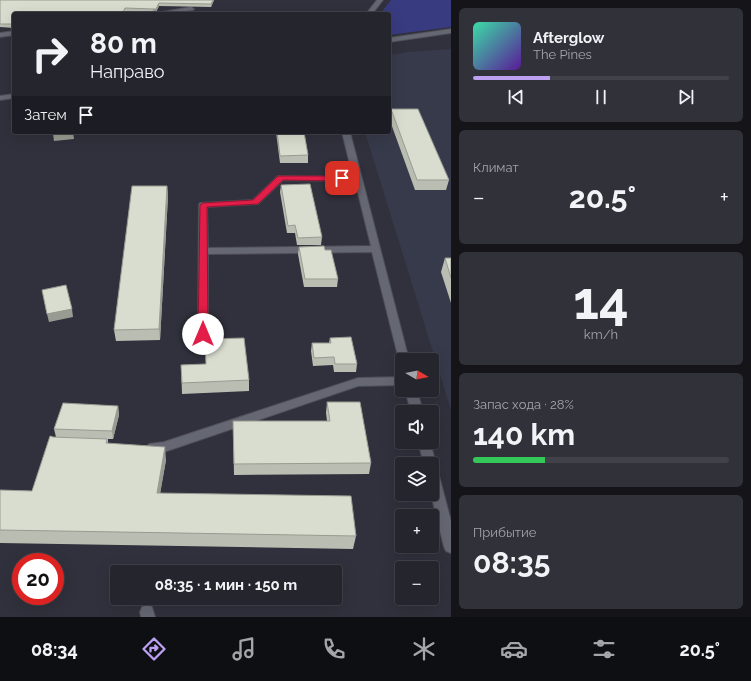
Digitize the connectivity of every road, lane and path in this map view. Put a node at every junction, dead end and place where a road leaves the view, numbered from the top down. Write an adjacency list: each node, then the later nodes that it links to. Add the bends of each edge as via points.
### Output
1 (380, 0): 4 (street)
2 (191, 9): 3 (street)
3 (169, 12)
4 (371, 12)
5 (451, 31): 8 (street)
6 (12, 33): 7 (street)
7 (0, 35)
8 (391, 40)
9 (12, 96): 10 (street)
10 (0, 98)
11 (347, 134): 12 (street)
12 (358, 179): 13 (street); 14 (street, via 281,178 255,202 203,205)
13 (376, 249): 14 (street); 16 (street)
14 (203, 251): 15 (street)
15 (203, 334)
16 (402, 353)
17 (395, 381): 18 (street, via 358,382 164,447)
18 (141, 447)
19 (439, 499): 20 (street)
20 (450, 541)

